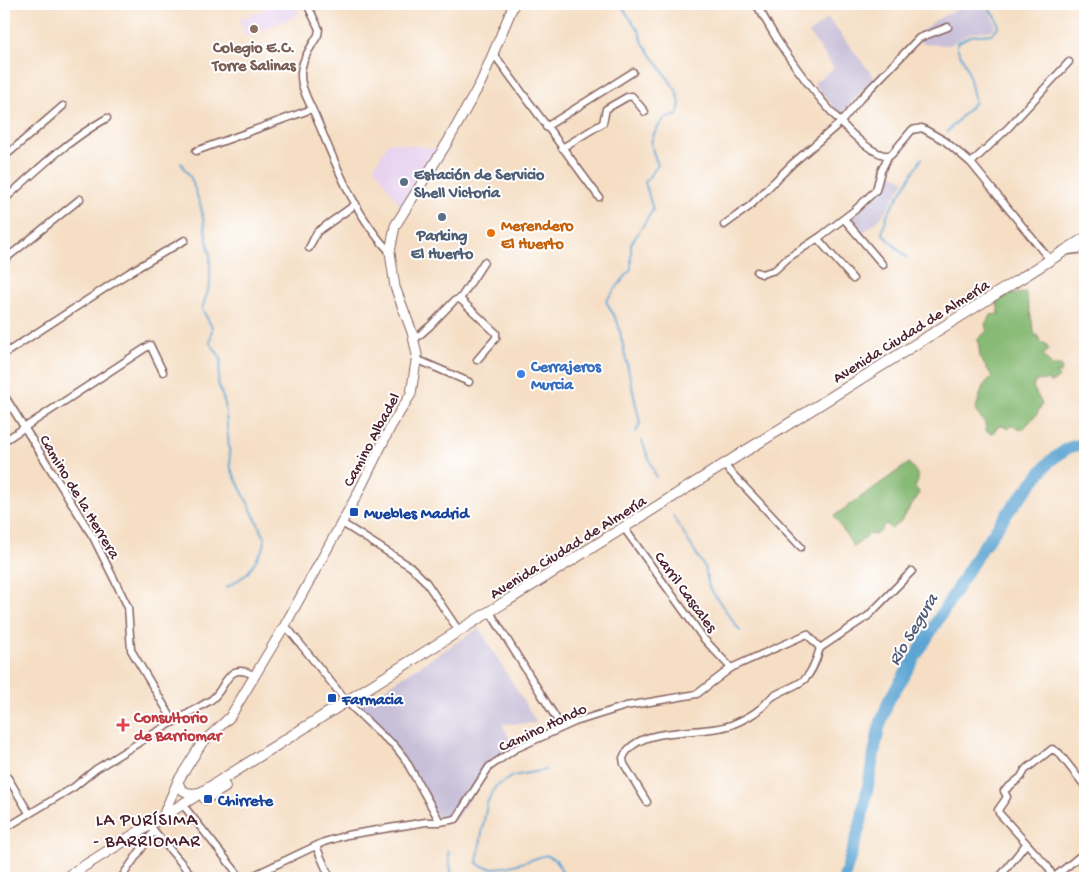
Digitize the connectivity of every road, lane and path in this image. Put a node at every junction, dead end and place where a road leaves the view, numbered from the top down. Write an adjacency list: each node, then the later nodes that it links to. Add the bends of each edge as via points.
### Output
1 (307, 4): 9 (street, via 319,30 302,63 300,76)
2 (514, 4): 5 (main road, Camino Albadel)
3 (756, 4): 12 (street, via 785,52)
4 (948, 27): 12 (street, via 919,38)
5 (493, 53): 13 (street); 30 (main road, Camino Albadel, via 481,82 447,143 395,226)
6 (1069, 62): 18 (street, via 1008,128)
7 (633, 72): 13 (street)
8 (63, 106): 17 (street)
9 (312, 109): 15 (street); 22 (street)
10 (645, 112): 14 (street, via 632,96 627,97 606,109 603,123)
11 (107, 118): 21 (street, via 54,154)
12 (841, 122): 16 (street, via 875,152); 24 (street, via 750,206)
13 (546, 127): 14 (street)
14 (562, 148): 19 (street)
15 (196, 151)
16 (889, 155): 18 (street, via 912,130 922,128); 23 (street, via 876,190)
17 (4, 157)
18 (971, 162): 33 (street)
19 (599, 197)
20 (80, 199): 32 (street)
21 (4, 200)
22 (356, 204): 28 (street, via 317,232); 30 (street, via 373,233)
23 (844, 220): 26 (street); 35 (street)
24 (724, 225)
25 (1085, 238): 31 (main road, Avenida Ciudad de Almería)
26 (818, 239): 36 (street, via 775,270 762,274); 37 (street)
27 (185, 240): 40 (street)
28 (309, 248)
29 (1084, 249): 31 (street)
30 (390, 252): 39 (main road, Camino Albadel, via 395,287)
31 (1062, 253): 33 (main road, Avenida Ciudad de Almería)
32 (4, 260)
33 (1050, 260): 48 (main road, Avenida Ciudad de Almería)
34 (484, 262): 38 (street)
35 (883, 266)
36 (757, 272)
37 (853, 279)
38 (460, 299): 39 (street); 42 (street, via 496,332 496,338)
39 (414, 340): 41 (main road, Camino Albadel)
40 (4, 354)
41 (416, 359): 44 (street); 49 (main road, Camino Albadel, via 411,394)
42 (477, 360)
43 (163, 372): 46 (street, via 150,345)
44 (469, 382)
45 (4, 395): 46 (street, Camino de la Herrera)
46 (24, 428): 47 (street); 61 (street, Camino de la Herrera, via 93,537 128,607 131,650)
47 (4, 441)
48 (724, 465): 50 (main road, Avenida Ciudad de Almería); 51 (street)
49 (342, 522): 54 (main road, Camino Albadel); 55 (street, via 411,567 426,582)
50 (624, 528): 53 (main road, Avenida Ciudad de Almería); 57 (street, Carril Cascales, via 704,639)
51 (801, 547)
52 (912, 571): 56 (street, via 868,616)
53 (490, 612): 55 (main road, Avenida Ciudad de Almería); 60 (street)
54 (285, 625): 58 (main road, Camino Albadel); 59 (street)
55 (459, 632): 59 (main road, Avenida Ciudad de Almería)
56 (820, 648): 57 (street, Camino Hondo, via 807,634); 67 (street, via 806,679 731,725 669,733 633,744 626,750 624,764)
57 (731, 668): 71 (street, Camino Hondo, via 697,694 626,706 575,722 515,750 488,767 456,819)
58 (255, 676): 61 (street, via 244,671 230,675 215,697); 63 (main road, Camino Albadel, via 230,717 202,743)
59 (347, 702): 64 (main road, Avenida Ciudad de Almería); 71 (street, via 400,752)
60 (556, 718)
61 (174, 722): 69 (street)
62 (4, 775): 69 (street)
63 (178, 781): 66 (main road, via 186,792); 70 (main road, Camino Albadel)
64 (221, 781): 66 (main road, Avenida Ciudad de Almería); 68 (main road, via 225,787 196,804)
65 (1085, 786): 74 (street, via 1054,749 1025,770 1004,791 1007,797 998,810)
66 (204, 791): 68 (main road, Avenida Ciudad de Almería)
67 (648, 802)
68 (183, 804): 70 (main road, Avenida Ciudad de Almería); 80 (street)
69 (29, 813): 73 (street)
70 (162, 818): 72 (main road, Avenida Ciudad de Almería)
71 (440, 822): 75 (street, Camino Hondo, via 364,832)
72 (152, 828): 77 (main road, Avenida Ciudad de Almería); 78 (street); 79 (street)
73 (4, 829)
74 (1026, 844): 83 (street); 84 (street, via 1048,867)
75 (316, 846): 81 (street, Camino Hondo); 82 (street)
76 (1085, 852): 84 (street)
77 (65, 878)
78 (121, 878)
79 (194, 878)
80 (241, 878)
81 (248, 878)
82 (330, 878)
83 (998, 878)
84 (1053, 878)

